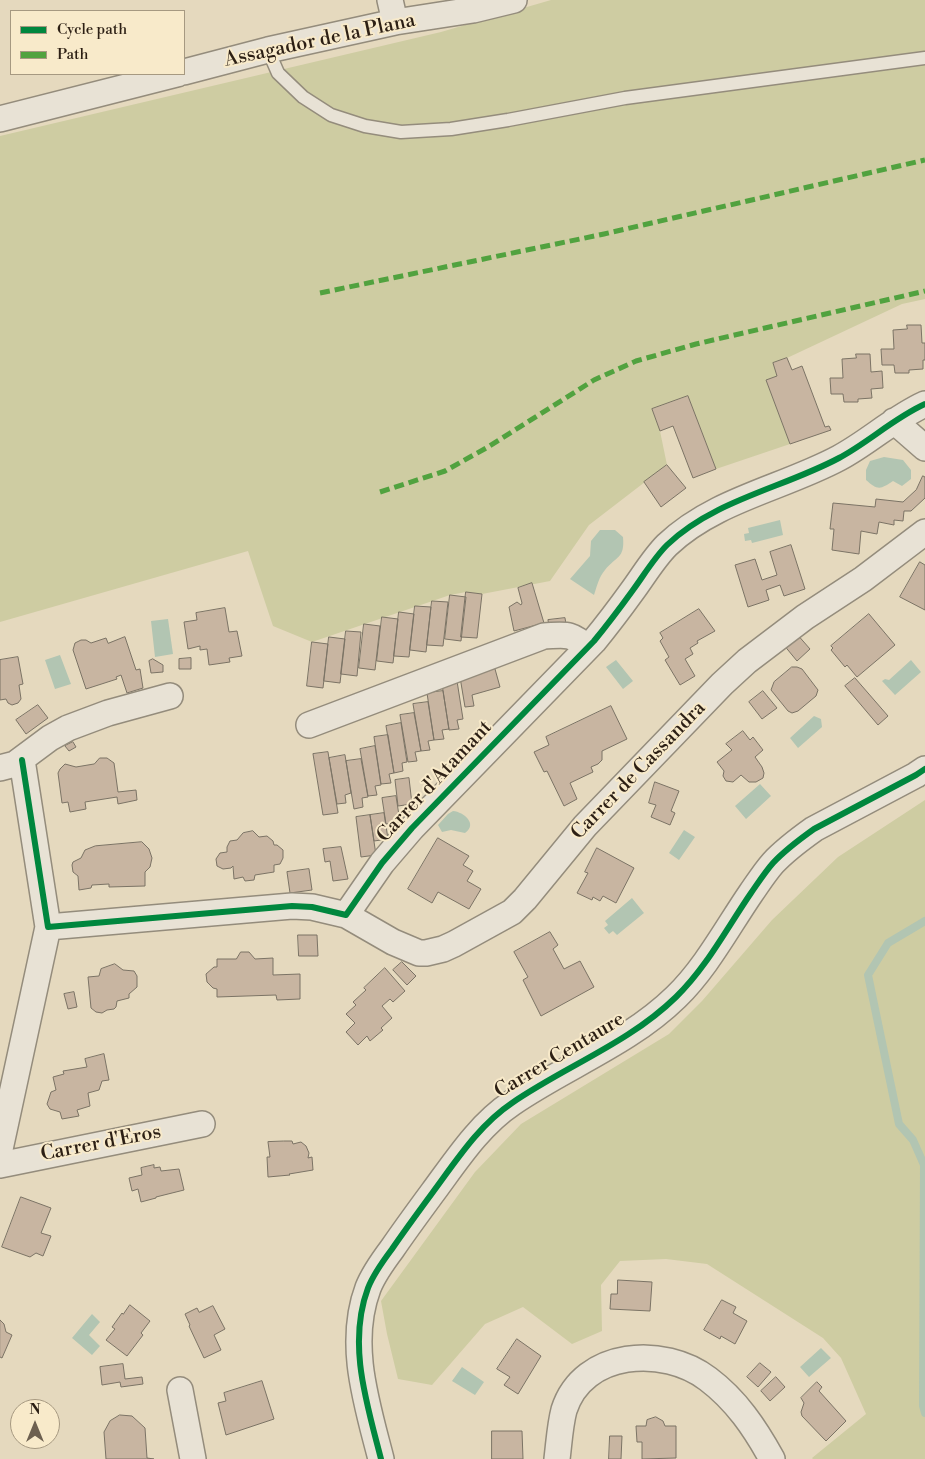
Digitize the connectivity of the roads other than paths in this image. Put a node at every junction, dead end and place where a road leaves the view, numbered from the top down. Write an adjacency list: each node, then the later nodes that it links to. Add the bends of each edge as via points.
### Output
1 (514, 0): 2 (street, Assagador de la Plana, via 473,10)
2 (392, 11): 3 (street, Assagador de la Plana)
3 (268, 50): 4 (lane, via 278,72 303,97 331,115 365,126 401,132 451,129 625,98); 5 (street, Assagador de la Plana)
4 (925, 58)
5 (185, 72)
6 (173, 75): 7 (street)
7 (0, 119)
8 (925, 404): 9 (street, Carrer d'Atamant)
9 (894, 421): 10 (street); 12 (street, Carrer d'Atamant, via 841,458 718,510 690,527 667,545)
10 (925, 448)
11 (925, 532): 17 (street, Carrer de Cassandra, via 863,579 805,617 722,684 585,826 512,912 454,944 426,954 393,942)
12 (587, 648): 14 (street, via 578,639 565,635 544,636); 17 (street, Carrer d'Atamant, via 412,828 382,863)
13 (170, 696): 15 (street, via 68,728)
14 (309, 725)
15 (11, 764): 18 (street)
16 (925, 769): 24 (street, Carrer Centaure, via 802,838 772,864 707,959 676,997 640,1027 510,1104 494,1117 458,1158 382,1263 368,1288 361,1315 360,1364)
17 (346, 915): 18 (street, via 292,906)
18 (48, 927): 20 (street)
19 (202, 1124): 21 (street, Carrer d'Eros)
20 (0, 1149)
21 (0, 1164)
22 (180, 1390): 23 (street)
23 (193, 1459)
24 (381, 1459)
25 (557, 1459): 26 (street, via 564,1410 577,1385 604,1364 645,1358 671,1361 707,1378 750,1422)
26 (772, 1459)

